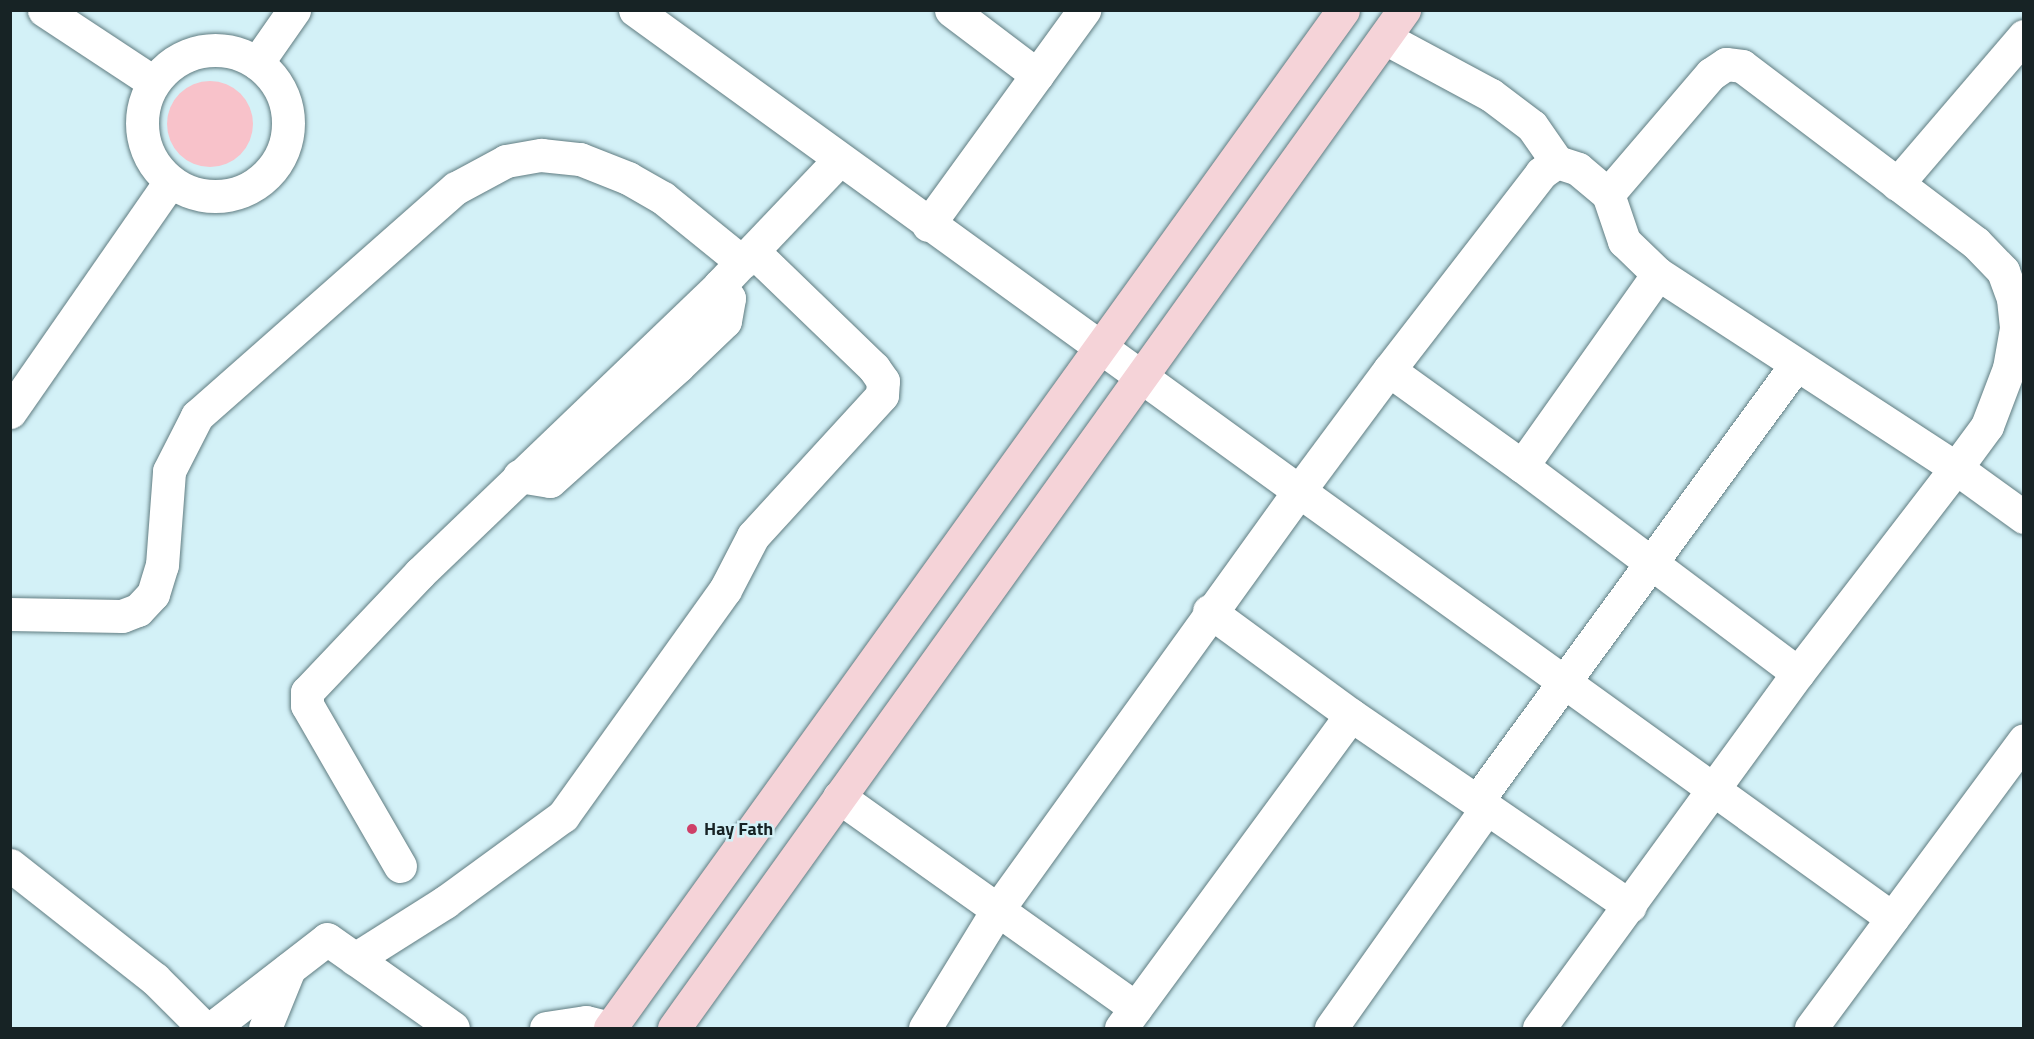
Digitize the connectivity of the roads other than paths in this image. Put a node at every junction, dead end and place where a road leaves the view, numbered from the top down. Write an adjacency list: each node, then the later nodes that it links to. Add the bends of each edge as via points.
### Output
1 (44, 10): 12 (street)
2 (294, 10): 10 (street)
3 (635, 10): 13 (street)
4 (951, 10): 11 (street)
5 (1084, 10): 11 (street)
6 (1342, 10): 22 (main road)
7 (1404, 10): 9 (main road)
8 (2024, 36): 16 (street)
9 (1385, 38): 14 (street, via 1491,94 1532,126); 25 (main road)
10 (257, 63): 12 (street, via 236,52 213,49 169,65); 15 (street, via 284,95 288,116 288,137 268,175 251,187 221,196 189,192)
11 (1037, 75): 18 (street)
12 (153, 82): 15 (street, via 141,124 145,146)
13 (838, 161): 18 (street); 19 (street)
14 (1557, 162): 17 (street, via 1578,169); 24 (street, via 1541,173)
15 (170, 182): 26 (street)
16 (1897, 184): 17 (street, via 1742,66 1726,64 1711,74); 21 (street, via 1976,243 2003,271)
17 (1608, 194): 20 (street, via 1624,240)
18 (928, 225): 22 (street)
19 (739, 266): 33 (street, via 663,198 628,178 580,159 541,155 506,161 456,188 197,416 169,471 162,565 153,594 138,610 122,616); 41 (street, via 668,356 519,476 307,692 307,705); 46 (street, via 874,368 883,381 882,395 753,536 725,590 563,816 445,902)
20 (1658, 274): 23 (street); 27 (street)
21 (2020, 323): 28 (street, via 2001,396 1987,426)
22 (1098, 345): 25 (street); 49 (main road)
23 (1796, 366): 28 (street); 31 (street)
24 (1389, 370): 27 (street); 29 (street)
25 (1144, 376): 29 (street); 39 (main road)
26 (10, 412)
27 (1522, 466): 31 (street)
28 (1956, 468): 30 (street); 34 (street)
29 (1299, 491): 32 (street); 35 (street)
30 (2024, 517)
31 (1650, 561): 34 (street); 35 (street)
32 (1209, 611): 36 (street); 44 (street)
33 (10, 614)
34 (1798, 673): 38 (street)
35 (1561, 680): 38 (street); 40 (street)
36 (1351, 715): 40 (street); 48 (street)
37 (2024, 740): 45 (street)
38 (1714, 791): 43 (street); 45 (street)
39 (839, 797): 44 (street); 55 (main road)
40 (1482, 805): 43 (street); 57 (street)
41 (400, 866)
42 (13, 870): 50 (street, via 155,979)
43 (1630, 906): 58 (street)
44 (998, 909): 48 (street); 56 (street)
45 (1892, 918): 59 (street)
46 (355, 959): 47 (street, via 327,939); 53 (street)
47 (289, 969): 51 (street); 52 (street)
48 (1128, 1018)
49 (610, 1028): 54 (street, via 586,1022)
50 (204, 1029)
51 (212, 1029)
52 (265, 1029)
53 (453, 1029)
54 (546, 1029)
55 (674, 1029)
56 (925, 1029)
57 (1331, 1029)
58 (1539, 1029)
59 (1811, 1029)

